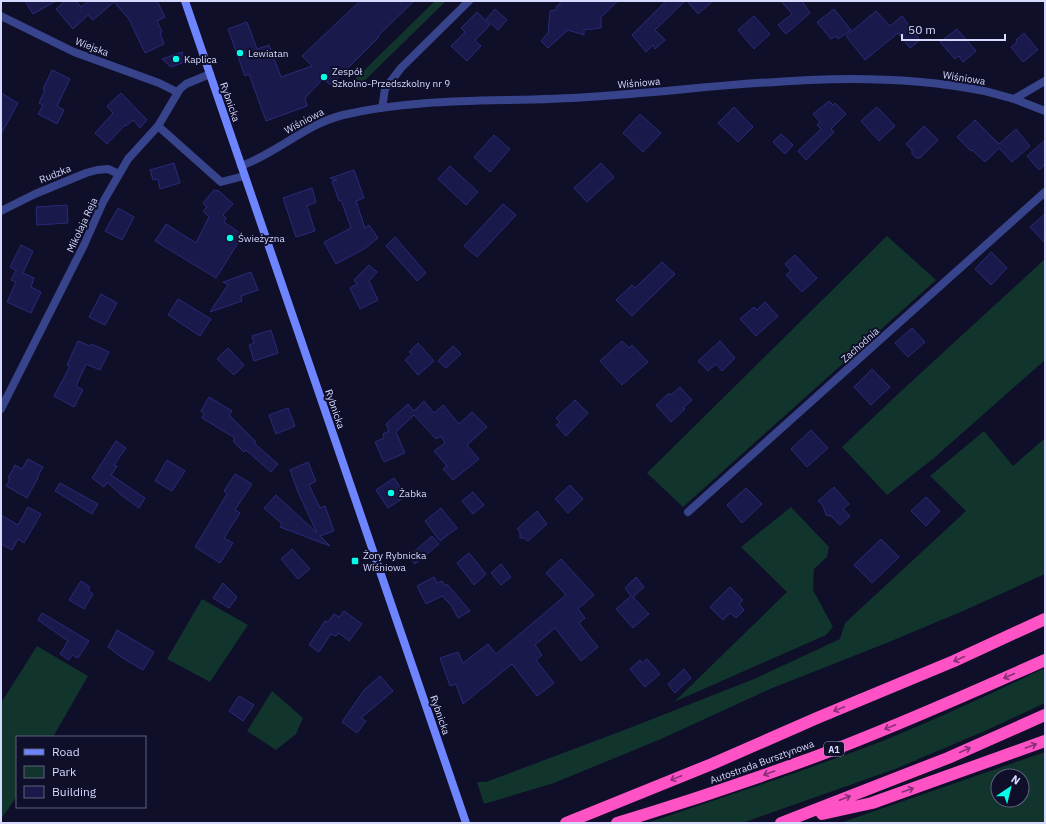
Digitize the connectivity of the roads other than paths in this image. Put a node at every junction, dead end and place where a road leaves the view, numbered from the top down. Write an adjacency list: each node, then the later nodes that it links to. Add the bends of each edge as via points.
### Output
1 (185, 1): 4 (street, Rybnicka)
2 (469, 1): 8 (street, via 401,68 385,89)
3 (1, 16): 6 (street, Wiejska, via 74,52)
4 (210, 74): 6 (street, Mikołaja Reja, via 186,84); 11 (street, Rybnicka)
5 (1045, 81): 7 (street)
6 (177, 92): 10 (street, Mikołaja Reja)
7 (1014, 99): 8 (street, Wiśniowa, via 980,90 914,81 847,80 757,82 589,97 419,103); 9 (street, Wiśniowa)
8 (382, 108): 11 (street, Wiśniowa, via 324,120)
9 (1045, 111)
10 (158, 126): 12 (street, Mikołaja Reja, via 134,152); 13 (street, via 221,182)
11 (241, 166): 13 (street, Rybnicka)
12 (119, 174): 15 (street, Rudzka, via 104,169 86,173); 16 (street, Mikołaja Reja)
13 (244, 176): 22 (street, Rybnicka)
14 (1045, 192): 17 (street, Zachodnia)
15 (1, 210)
16 (1, 410)
17 (688, 512)
18 (1045, 619): 23 (highway, one-way to 23, via 954,661)
19 (1045, 660): 24 (highway, Autostrada Bursztynowa / A1, one-way to 24, via 842,746 737,785)
20 (1045, 715): 25 (highway, one-way to 20, via 948,758)
21 (1045, 741): 25 (highway, one-way to 21, via 872,803)
22 (466, 823)
23 (566, 823)
24 (617, 823)
25 (782, 823)

